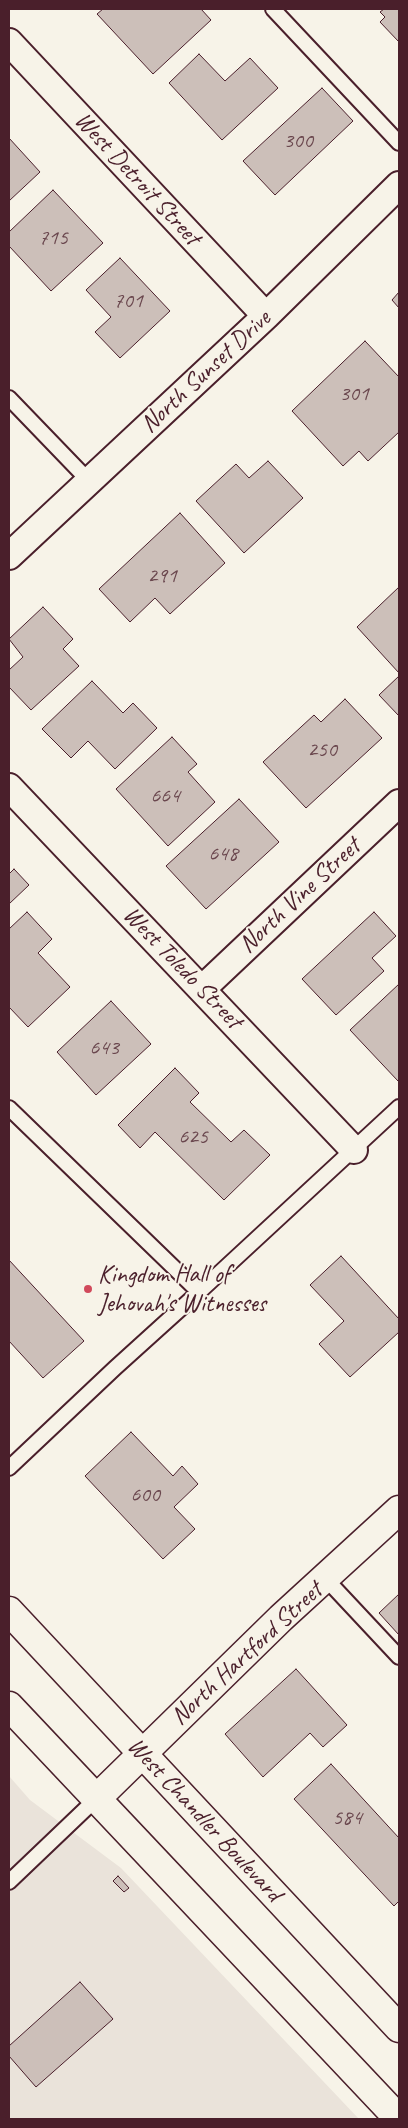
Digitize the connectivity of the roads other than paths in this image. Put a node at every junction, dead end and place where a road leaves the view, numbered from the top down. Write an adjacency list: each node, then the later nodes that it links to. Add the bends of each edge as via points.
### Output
1 (273, 9): 3 (lane)
2 (9, 42): 5 (street, West Detroit Street)
3 (399, 143)
4 (399, 185): 5 (street, North Sunset Drive)
5 (266, 316): 7 (street, North Sunset Drive)
6 (9, 398): 7 (lane)
7 (89, 481): 8 (street, North Sunset Drive)
8 (9, 556)
9 (9, 787): 11 (street, West Toledo Street)
10 (399, 803): 11 (street, North Vine Street)
11 (202, 989): 14 (street, West Toledo Street)
12 (399, 1107): 14 (lane)
13 (9, 1108): 15 (lane)
14 (354, 1150): 15 (lane)
15 (199, 1292): 16 (lane)
16 (9, 1468)
17 (399, 1510): 18 (main road, North Hartford Street)
18 (326, 1578): 20 (lane); 22 (main road, North Hartford Street)
19 (9, 1611): 22 (main road, West Chandler Boulevard)
20 (399, 1656)
21 (9, 1706): 23 (main road)
22 (142, 1754): 23 (main road, North Hartford Street); 25 (main road, West Chandler Boulevard)
23 (96, 1799): 24 (lane); 26 (main road)
24 (9, 1882)
25 (399, 2028)
26 (399, 2119)

